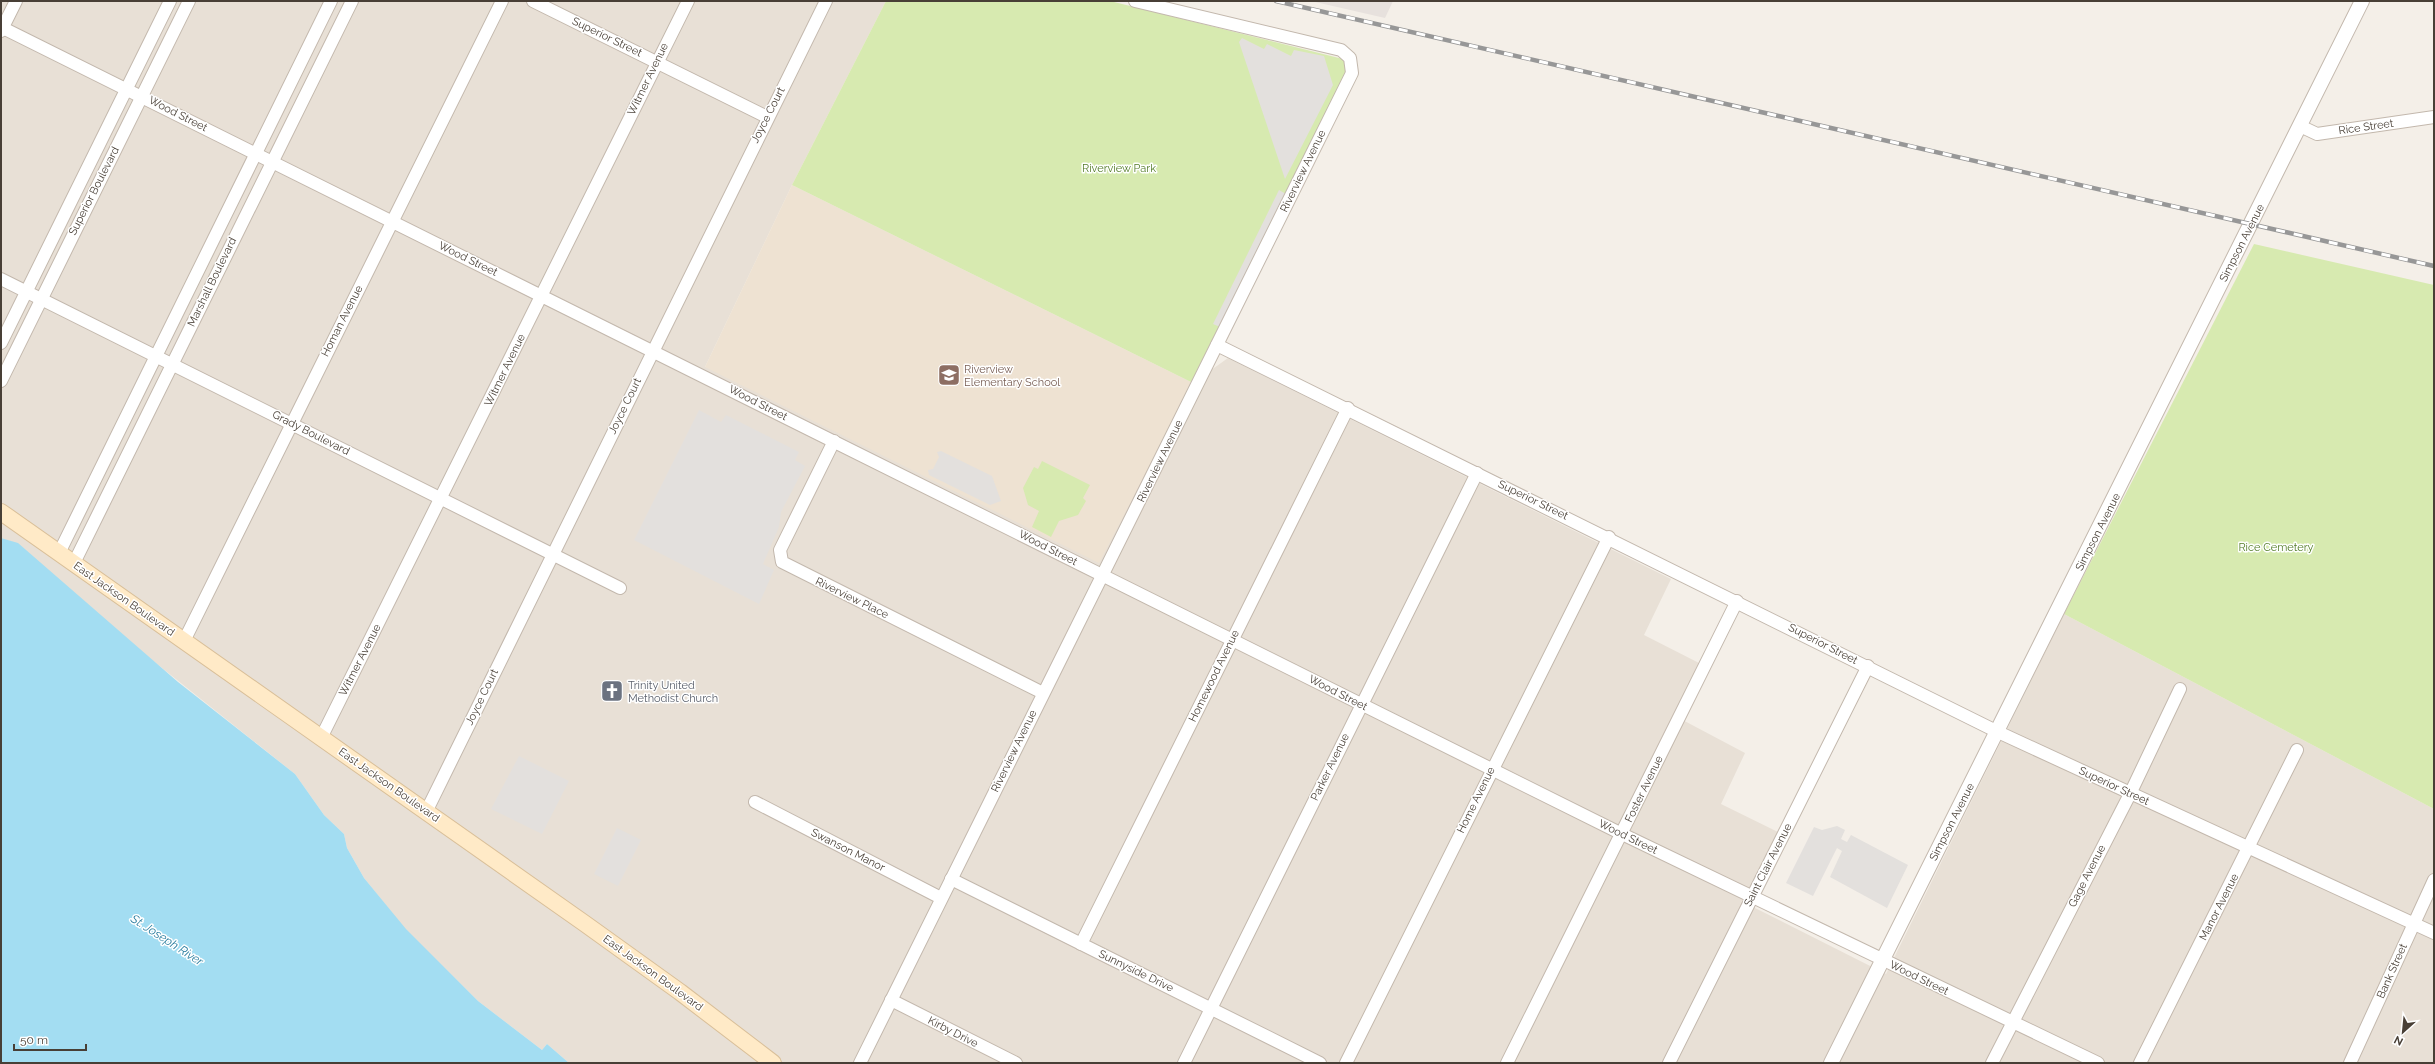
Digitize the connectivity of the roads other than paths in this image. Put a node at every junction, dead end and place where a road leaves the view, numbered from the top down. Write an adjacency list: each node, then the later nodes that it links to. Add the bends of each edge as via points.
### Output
1 (16, 1): 12 (street)
2 (170, 1): 14 (street, Superior Boulevard)
3 (189, 1): 15 (street, Superior Boulevard)
4 (331, 1): 19 (street, Marshall Boulevard)
5 (352, 1): 20 (street, Marshall Boulevard)
6 (502, 1): 21 (street, Homan Avenue)
7 (533, 1): 13 (street, Superior Street)
8 (688, 1): 13 (street, Witmer Avenue)
9 (826, 1): 16 (street, Joyce Court)
10 (1135, 1): 27 (street, Riverview Avenue, via 1341,50 1350,58 1352,73)
11 (2362, 1): 18 (street, Simpson Avenue)
12 (2, 28): 14 (street, Wood Street)
13 (657, 62): 16 (street, Superior Street); 24 (street, Witmer Avenue)
14 (127, 88): 15 (street, Wood Street); 23 (street, Superior Boulevard)
15 (142, 95): 19 (street, Wood Street); 25 (street, Superior Boulevard)
16 (767, 117): 28 (street, Joyce Court)
17 (2434, 117): 18 (street, Rice Street, via 2317,134)
18 (2300, 126): 51 (street, Simpson Avenue)
19 (255, 153): 20 (street, Wood Street); 29 (street, Marshall Boulevard)
20 (272, 162): 21 (street, Wood Street); 30 (street, Marshall Boulevard)
21 (392, 222): 24 (street, Wood Street); 33 (street, Homan Avenue)
22 (1, 279): 23 (street, Grady Boulevard)
23 (26, 291): 25 (street, Grady Boulevard); 26 (street, Superior Boulevard)
24 (542, 296): 28 (street, Wood Street); 36 (street, Witmer Avenue)
25 (40, 298): 29 (street, Grady Boulevard); 31 (street, Superior Boulevard)
26 (1, 343)
27 (1217, 345): 32 (street, Superior Street); 42 (street, Riverview Avenue)
28 (652, 351): 34 (street, Wood Street); 40 (street, Joyce Court)
29 (156, 355): 30 (street, Grady Boulevard); 39 (street, Marshall Boulevard)
30 (172, 363): 33 (street, Grady Boulevard); 41 (street, Marshall Boulevard)
31 (1, 381)
32 (1348, 408): 35 (street, Superior Street); 45 (street, Homewood Avenue)
33 (291, 424): 36 (street, Grady Boulevard); 46 (street, Homan Avenue)
34 (834, 441): 42 (street, Wood Street); 49 (street, Riverview Place, via 780,550 782,562)
35 (1478, 473): 38 (street, Superior Street); 50 (street, Parker Avenue)
36 (441, 498): 40 (street, Grady Boulevard); 52 (street, Witmer Avenue)
37 (1, 512): 39 (main road, East Jackson Boulevard)
38 (1609, 537): 44 (street, Superior Street); 54 (street, Home Avenue)
39 (59, 553): 41 (main road, East Jackson Boulevard)
40 (553, 554): 43 (street, Grady Boulevard); 57 (street, Joyce Court)
41 (74, 563): 46 (main road, East Jackson Boulevard)
42 (1103, 576): 45 (street, Wood Street); 49 (street, Riverview Avenue)
43 (620, 588)
44 (1737, 601): 47 (street, Superior Street); 58 (street, Foster Avenue)
45 (1232, 640): 50 (street, Wood Street); 66 (street, Homewood Avenue)
46 (184, 641): 52 (main road, East Jackson Boulevard)
47 (1868, 666): 51 (street, Superior Street); 63 (street, Saint Clair Avenue)
48 (2180, 689): 55 (street, Gage Avenue)
49 (1043, 693): 60 (street, Riverview Avenue)
50 (1361, 704): 54 (street, Wood Street); 69 (street, Parker Avenue)
51 (1998, 732): 55 (street, Superior Street); 67 (street, Simpson Avenue)
52 (321, 738): 57 (main road, East Jackson Boulevard)
53 (2296, 750): 59 (street, Manor Avenue)
54 (1491, 770): 58 (street, Wood Street); 76 (street, Home Avenue)
55 (2130, 794): 59 (street, Superior Street); 70 (street, Gage Avenue)
56 (755, 802): 62 (street, Swanson Manor)
57 (426, 812): 71 (main road, East Jackson Boulevard, via 680,992)
58 (1622, 834): 63 (street, Wood Street); 77 (street, Foster Avenue)
59 (2249, 848): 64 (street, Superior Street); 82 (street, Manor Avenue)
60 (951, 879): 62 (street, Riverview Avenue); 66 (street, Sunnyside Drive)
61 (2434, 880): 64 (street, Bank Street)
62 (941, 898): 68 (street, Riverview Avenue)
63 (1752, 898): 67 (street, Wood Street); 78 (street, Saint Clair Avenue)
64 (2414, 924): 65 (street, Superior Street); 83 (street, Bank Street)
65 (2434, 933)
66 (1082, 944): 69 (street, Sunnyside Drive)
67 (1882, 961): 70 (street, Wood Street); 79 (street, Simpson Avenue)
68 (891, 1000): 72 (street, Riverview Avenue); 73 (street, Kirby Drive)
69 (1211, 1009): 74 (street, Parker Avenue); 75 (street, Sunnyside Drive)
70 (2012, 1023): 80 (street, Gage Avenue); 81 (street, Wood Street)
71 (773, 1063)
72 (860, 1063)
73 (1016, 1063)
74 (1184, 1063)
75 (1320, 1063)
76 (1346, 1063)
77 (1507, 1063)
78 (1669, 1063)
79 (1831, 1063)
80 (1992, 1063)
81 (2098, 1063)
82 (2140, 1063)
83 (2350, 1063)

